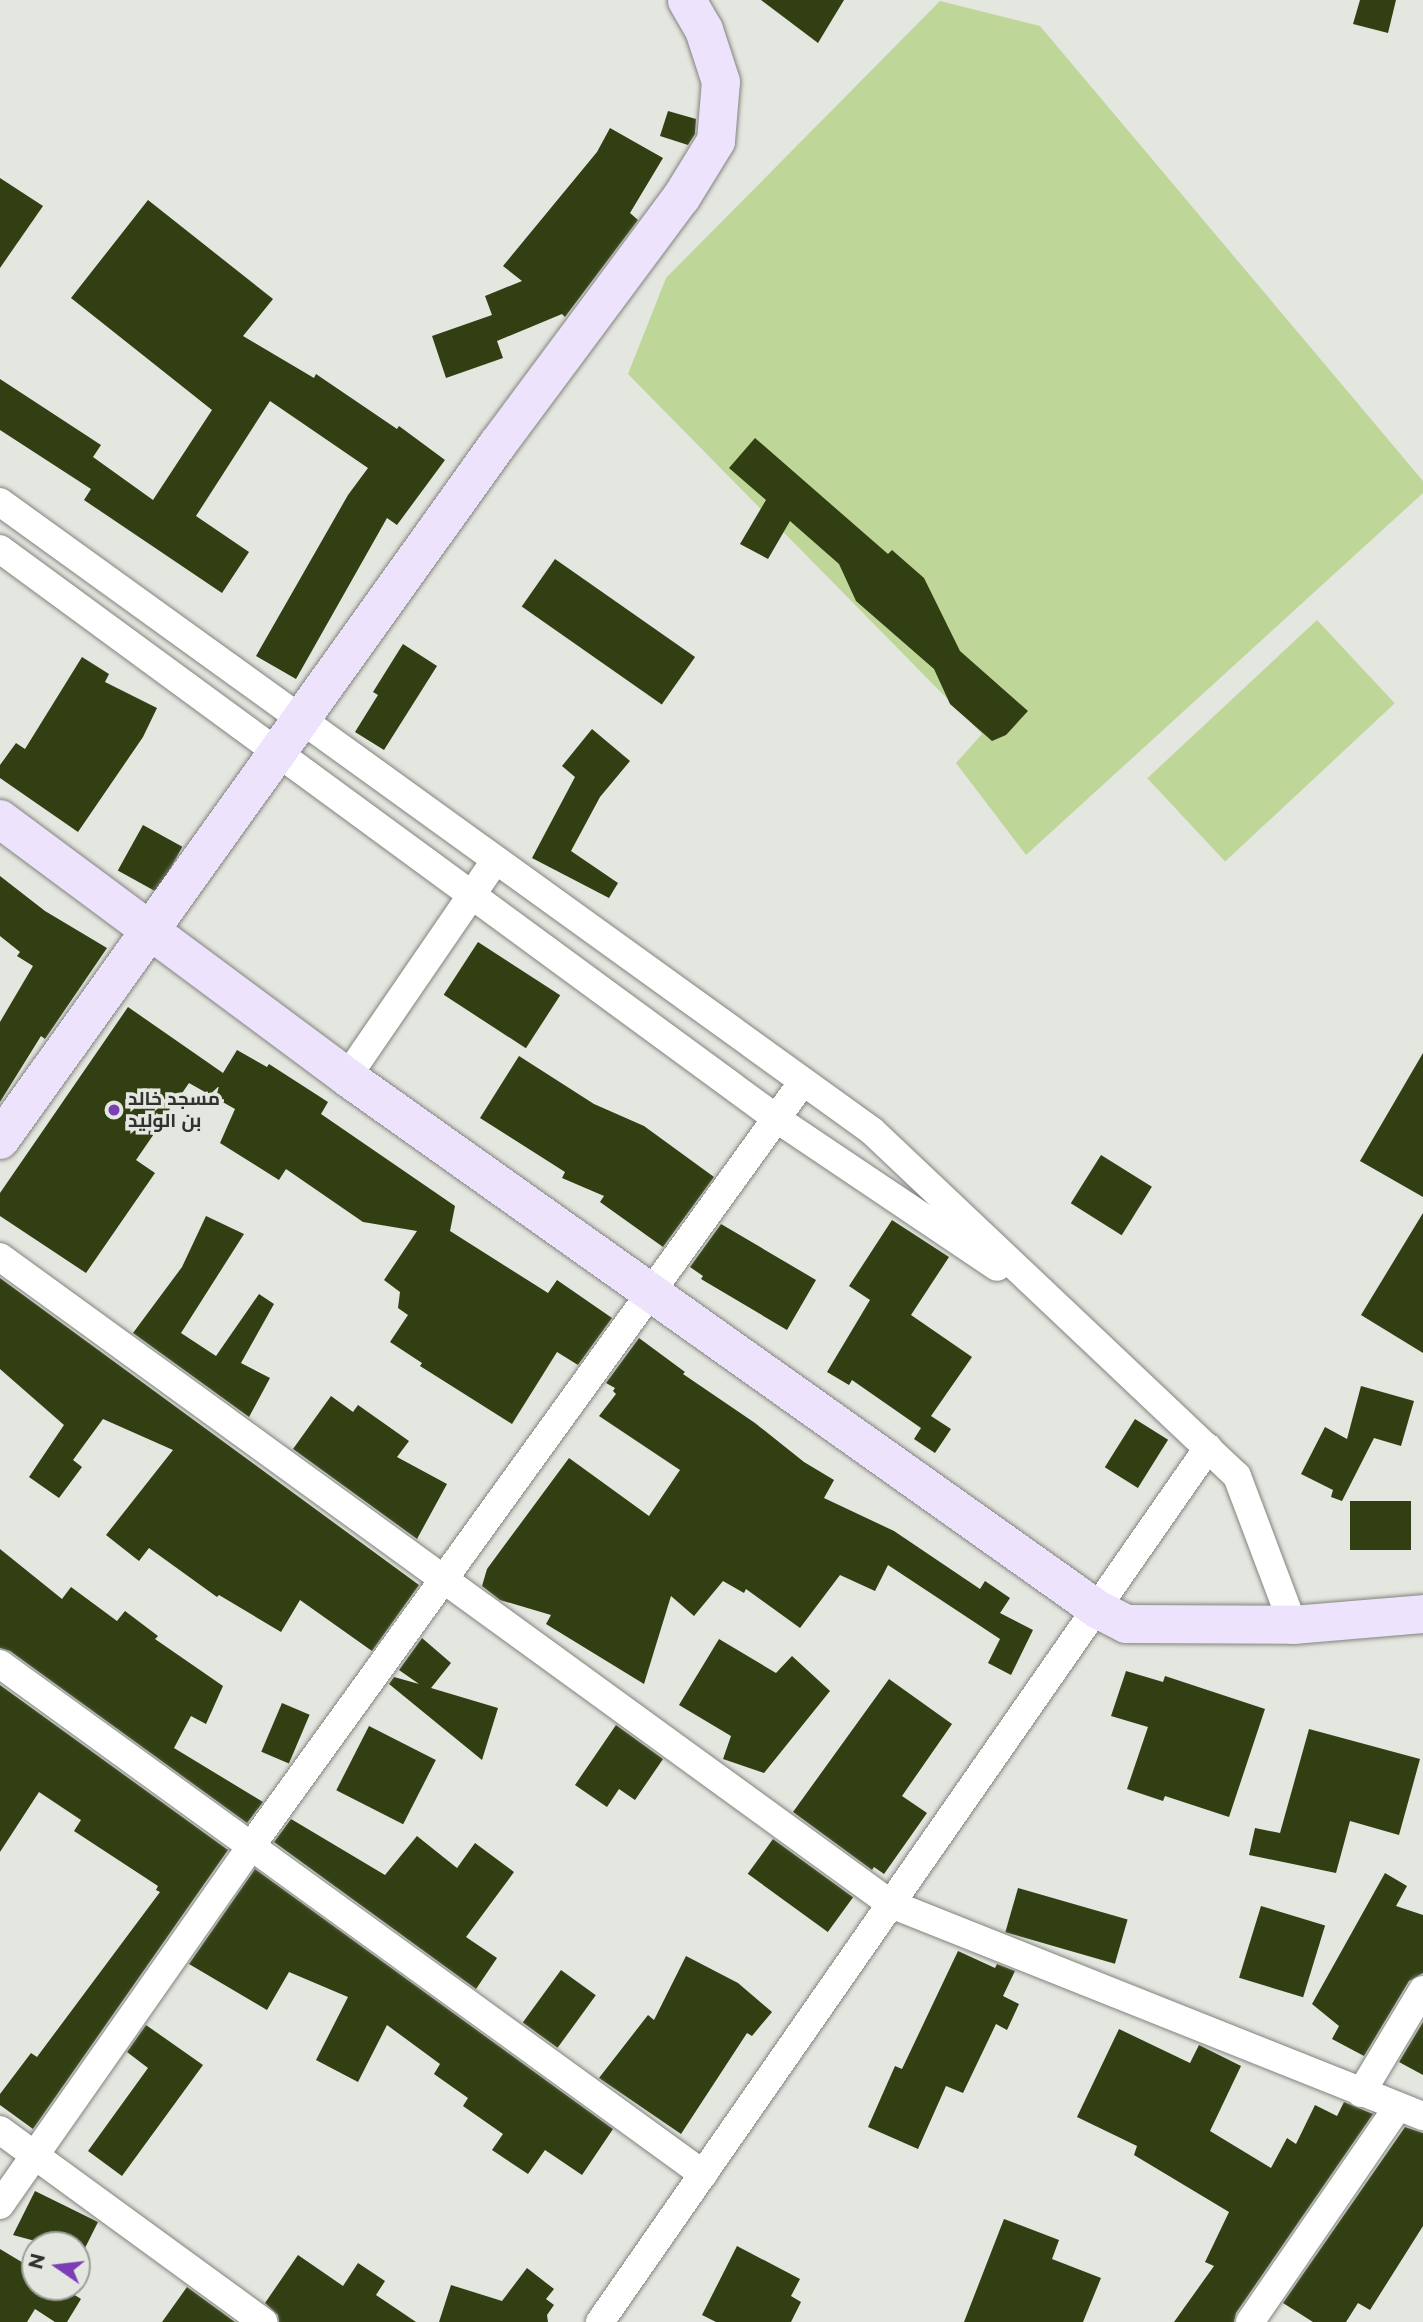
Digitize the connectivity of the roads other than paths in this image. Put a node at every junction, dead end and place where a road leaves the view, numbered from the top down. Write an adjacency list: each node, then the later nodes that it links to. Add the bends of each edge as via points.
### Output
1 (687, 0): 4 (street, via 704,30 721,82 716,141 681,198)
2 (0, 502): 4 (street)
3 (0, 549): 5 (street)
4 (300, 720): 5 (street); 7 (street)
5 (277, 751): 8 (street); 9 (street)
6 (0, 819): 9 (street)
7 (495, 861): 8 (street); 11 (street)
8 (472, 895): 10 (street); 12 (street)
9 (151, 929): 10 (street); 13 (street)
10 (347, 1077): 15 (street)
11 (802, 1083): 12 (street); 16 (street, via 872,1131)
12 (777, 1119): 15 (street); 16 (street)
13 (0, 1140)
14 (0, 1257): 18 (street)
15 (651, 1293): 18 (street); 19 (street)
16 (1067, 1315): 17 (street)
17 (1208, 1448): 19 (street); 21 (street, via 1237,1476)
18 (444, 1579): 23 (street); 24 (street)
19 (1097, 1609): 21 (street, via 1126,1625); 24 (street)
20 (1423, 1614): 21 (street)
21 (1293, 1625)
22 (0, 1664): 23 (street)
23 (251, 1846): 29 (street); 30 (street)
24 (891, 1904): 26 (street); 30 (street)
25 (1423, 1990): 26 (street)
26 (1361, 2093): 27 (street)
27 (1410, 2112): 34 (street)
28 (0, 2130): 29 (street)
29 (35, 2155): 31 (street); 32 (street)
30 (703, 2174): 33 (street)
31 (0, 2205)
32 (263, 2322)
33 (600, 2322)
34 (1250, 2322)

